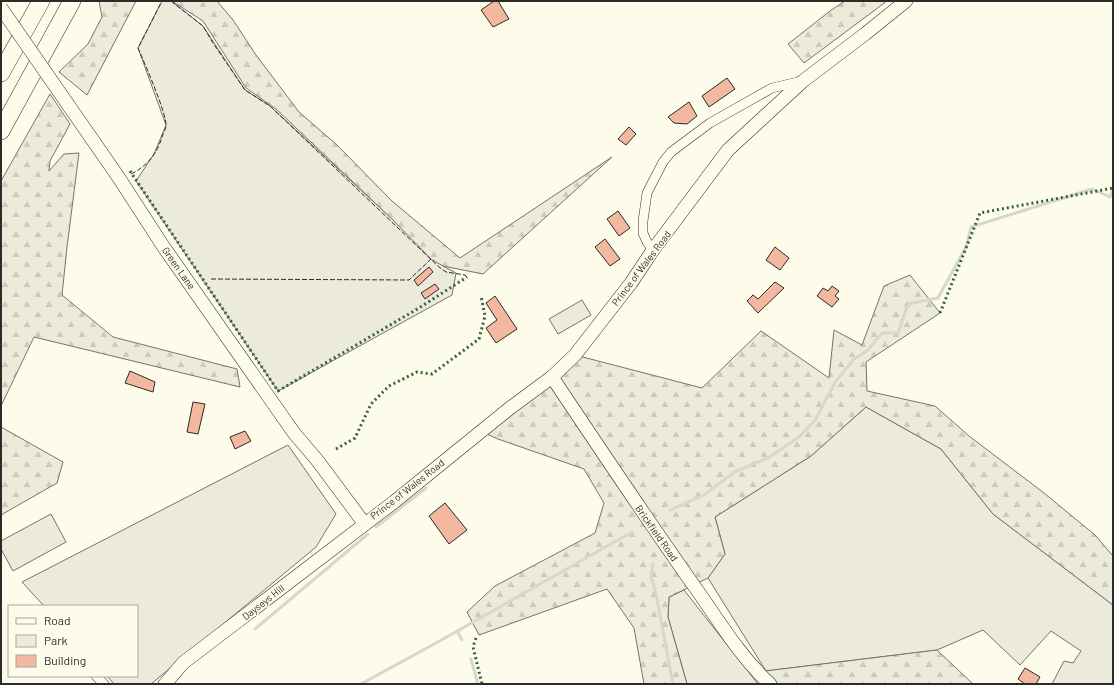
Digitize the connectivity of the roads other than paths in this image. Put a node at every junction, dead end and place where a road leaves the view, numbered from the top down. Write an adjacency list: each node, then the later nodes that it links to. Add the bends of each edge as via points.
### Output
1 (41, 1): 5 (highway)
2 (72, 1): 7 (highway)
3 (906, 1): 6 (street, Prince of Wales Road)
4 (1, 8): 10 (street, Green Lane, bridge, via 294,433)
5 (1, 74)
6 (803, 81): 8 (street, Prince of Wales Road, via 728,150); 8 (street, via 772,88 710,123 671,152 647,193 643,233)
7 (1, 131)
8 (653, 250): 9 (street, Prince of Wales Road, via 631,283 575,355)
9 (552, 377): 10 (street, Prince of Wales Road); 12 (street, Brickfield Road, via 628,492 728,633 757,672)
10 (364, 523): 11 (street, Dayseys Hill, via 183,663)
11 (165, 684)
12 (770, 684)

